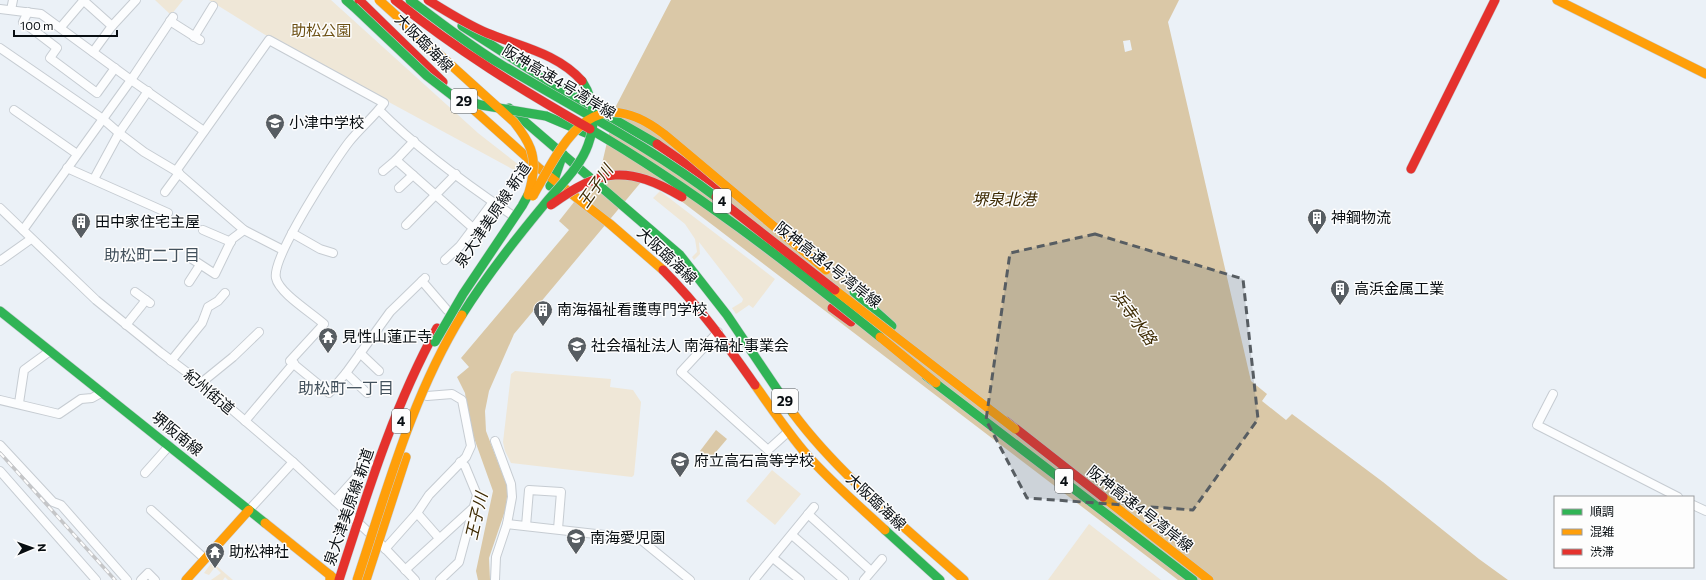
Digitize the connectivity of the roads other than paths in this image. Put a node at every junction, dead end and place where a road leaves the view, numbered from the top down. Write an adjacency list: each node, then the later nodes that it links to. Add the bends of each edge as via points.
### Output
1 (13, 0): 16 (street)
2 (84, 0): 19 (street); 20 (street)
3 (136, 0): 19 (street)
4 (346, 0): 13 (main road)
5 (379, 0): 68 (main road, bridge, via 505,113 521,129 530,144 534,161 529,192)
6 (386, 0): 18 (main road, 大阪臨海線 / 29)
7 (395, 0): 45 (main road, 阪神高速4号湾岸線 / 4, bridge, via 465,53)
8 (411, 0): 18 (main road); 95 (main road, 阪神高速4号湾岸線 / 4, bridge, via 500,64 648,151 712,194)
9 (424, 0): 60 (main road, bridge, via 526,68 675,155)
10 (428, 0): 70 (main road, bridge, via 468,24 560,62 577,75 593,106 593,129 582,158)
11 (1495, 0): 38 (main road)
12 (1557, 0): 24 (main road)
13 (357, 4): 37 (main road, 大阪臨海線 / 29); 45 (main road, bridge, via 430,79 449,94 483,106 546,116 585,133)
14 (213, 6): 25 (street, via 197,38 171,19)
15 (0, 9): 16 (street)
16 (11, 10): 17 (street)
17 (28, 12): 20 (street, via 41,14); 23 (street, via 24,22 57,48 50,58 97,92)
18 (403, 15): 34 (main road, 大阪臨海線 / 29)
19 (112, 26): 22 (street)
20 (61, 27): 22 (street)
21 (0, 48): 29 (street)
22 (93, 52): 23 (street)
23 (116, 68): 25 (street)
24 (1706, 74)
25 (131, 80): 26 (street); 29 (street)
26 (148, 91): 30 (street); 31 (street)
27 (14, 110): 33 (street)
28 (379, 110): 30 (street, via 384,103 269,40); 32 (street); 58 (street, via 349,142)
29 (103, 119): 31 (street); 33 (street)
30 (204, 131): 40 (street)
31 (119, 133): 40 (street, via 144,152); 43 (street)
32 (414, 141): 35 (street); 41 (street)
33 (77, 154): 36 (street)
34 (563, 154): 37 (main road, 泉大津美原線 新道); 44 (main road, 泉大津美原線 新道); 146 (main road, 大阪臨海線 / 29, via 684,260 727,315 794,414 816,441 848,474)
35 (396, 160): 39 (street); 42 (street)
36 (67, 168): 43 (street); 55 (street)
37 (540, 169): 44 (main road, 大阪臨海線 / 29); 52 (main road, 泉大津美原線 新道)
38 (1411, 169)
39 (383, 171)
40 (178, 172): 47 (street); 57 (street)
41 (456, 174): 48 (street); 49 (street)
42 (413, 175): 46 (street); 48 (street)
43 (94, 179): 51 (street)
44 (554, 180): 79 (main road, 大阪臨海線 / 29, via 610,224 673,280 688,294); 91 (main road, 泉大津美原線 新道, via 480,293 448,348)
45 (676, 182): 87 (main road, 阪神高速4号湾岸線 / 4, bridge, via 837,302)
46 (399, 188)
47 (165, 192)
48 (435, 195): 53 (street); 54 (street)
49 (493, 202): 52 (street); 54 (street)
50 (0, 208): 55 (street, 紀州街道)
51 (168, 213)
52 (512, 215): 75 (main road, 泉大津美原線 新道, via 491,241)
53 (406, 225)
54 (473, 228): 65 (street, via 460,246)
55 (23, 230): 59 (street, 紀州街道)
56 (203, 230): 61 (street)
57 (244, 230): 61 (street); 62 (street)
58 (292, 233): 62 (street); 63 (street, via 320,249)
59 (31, 239): 66 (street); 77 (street, 紀州街道)
60 (791, 241): 68 (main road, bridge, via 719,178 654,127 631,115 606,113 583,122 572,133 527,204); 69 (main road, bridge)
61 (231, 242): 67 (street, via 215,274)
62 (283, 250): 83 (street, via 275,276 278,283 324,324 290,360)
63 (333, 253)
64 (192, 260): 67 (street)
65 (445, 260)
66 (0, 261)
67 (200, 265): 71 (street)
68 (478, 272): 135 (main road, 4, bridge, via 439,335 416,381)
69 (831, 274)
70 (486, 278): 87 (main road, bridge, via 541,214 572,190 605,175 640,176 659,183 690,202); 136 (main road, 4, bridge, via 446,341 424,386)
71 (189, 282)
72 (848, 288): 95 (main road, bridge)
73 (135, 292): 77 (street, via 148,302)
74 (225, 294): 82 (street, via 208,307 202,323)
75 (447, 310): 81 (street, via 423,280 390,312); 115 (main road, 泉大津美原線 新道, via 422,352 399,406)
76 (0, 311): 80 (main road, 堺阪南線)
77 (126, 325): 82 (street, 紀州街道)
78 (259, 332): 86 (street)
79 (718, 332): 96 (main road, 大阪臨海線 / 29); 96 (street, via 681,372 768,450)
80 (50, 351): 88 (main road, 堺阪南線); 93 (street, via 24,370)
81 (360, 353): 84 (street); 85 (street)
82 (171, 361): 86 (street, 紀州街道)
83 (294, 363): 85 (street, via 329,393); 94 (street)
84 (379, 371)
85 (346, 374): 89 (street)
86 (201, 383): 94 (street, 紀州街道)
87 (936, 383): 147 (main road, 阪神高速4号湾岸線 / 4)
88 (101, 393): 93 (street, via 92,398 81,399 59,414); 99 (main road, 堺阪南線)
89 (367, 393)
90 (1553, 394): 105 (street, via 1537,425)
91 (427, 396): 101 (street, via 452,394 462,400 471,446 466,457); 121 (main road, 泉大津美原線 新道)
92 (0, 400): 93 (street)
93 (19, 403)
94 (244, 421): 100 (street, 紀州街道)
95 (1015, 429): 148 (main road, 阪神高速4号湾岸線 / 4)
96 (788, 432): 145 (main road, 大阪臨海線 / 29, via 837,486)
97 (496, 441): 116 (street, via 511,484 512,504)
98 (0, 445): 131 (street, via 53,502 61,505)
99 (169, 446): 104 (street); 111 (main road, 堺阪南線)
100 (293, 462): 106 (street, 紀州街道); 111 (street)
101 (460, 462): 109 (street, via 465,466 477,495); 113 (street, via 429,495)
102 (369, 463): 106 (street)
103 (0, 471): 130 (street)
104 (145, 473)
105 (1676, 496)
106 (335, 502): 115 (street, 紀州街道)
107 (1694, 505): 112 (street)
108 (814, 507): 114 (street)
109 (473, 509): 120 (street); 139 (street, via 459,562)
110 (151, 510): 124 (street)
111 (249, 510): 124 (main road); 128 (main road, 堺阪南線)
112 (1706, 511)
113 (417, 513): 120 (street); 122 (street)
114 (808, 514): 119 (street); 127 (street)
115 (358, 523): 121 (street, 紀州街道); 128 (main road, 泉大津美原線 新道)
116 (507, 524): 117 (street); 140 (street, via 496,557)
117 (526, 526): 118 (street); 118 (street, via 530,490 561,492)
118 (558, 529): 141 (street, via 640,539)
119 (792, 535): 123 (street); 143 (street)
120 (439, 538): 126 (street)
121 (378, 542): 122 (street, 紀州街道); 137 (main road, 泉大津美原線 新道)
122 (385, 549): 126 (street, 紀州街道)
123 (773, 558): 129 (street); 142 (street)
124 (205, 559): 134 (main road)
125 (882, 559): 127 (street)
126 (405, 570): 138 (street, 紀州街道)
127 (871, 571): 144 (street)
128 (333, 579)
129 (796, 579)
130 (96, 580)
131 (127, 580)
132 (141, 580): 133 (street, via 148,573)
133 (155, 580)
134 (186, 580)
135 (347, 580)
136 (357, 580)
137 (366, 580)
138 (415, 580)
139 (440, 580)
140 (495, 580)
141 (688, 580)
142 (754, 580)
143 (844, 580)
144 (864, 580)
145 (940, 580)
146 (964, 580)
147 (1192, 580)
148 (1209, 580)

